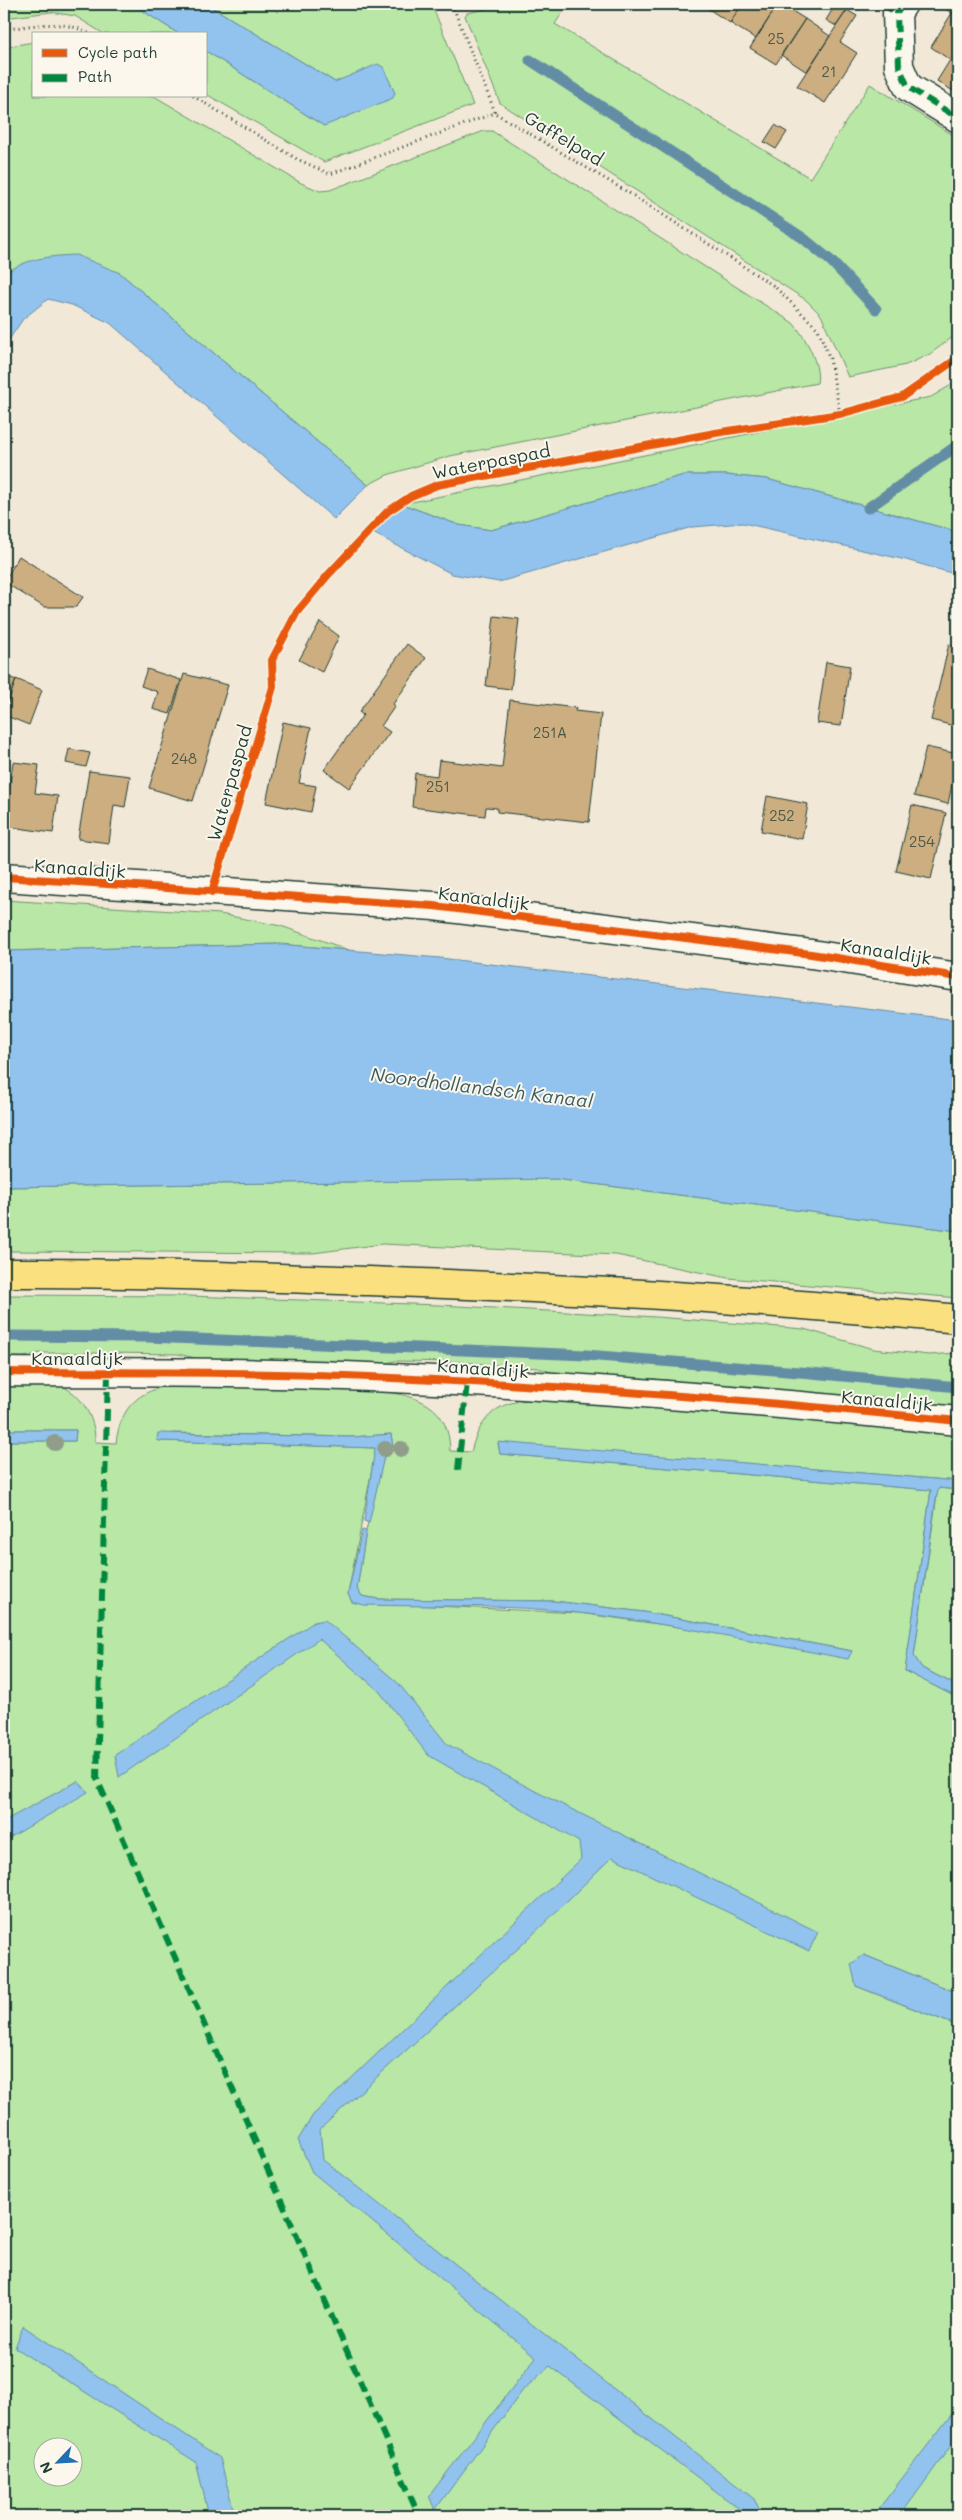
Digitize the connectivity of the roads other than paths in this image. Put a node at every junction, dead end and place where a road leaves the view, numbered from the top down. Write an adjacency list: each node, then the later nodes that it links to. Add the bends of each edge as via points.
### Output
1 (894, 7): 2 (street, via 898,66 908,87)
2 (958, 118)
3 (4, 877): 4 (street, Kanaaldijk, via 434,906 811,954)
4 (958, 977)
5 (4, 1273): 6 (main road, via 122,1272 487,1285 662,1294)
6 (958, 1319)
7 (4, 1372): 8 (street, Kanaaldijk, via 342,1376 448,1381 670,1395)
8 (958, 1421)

